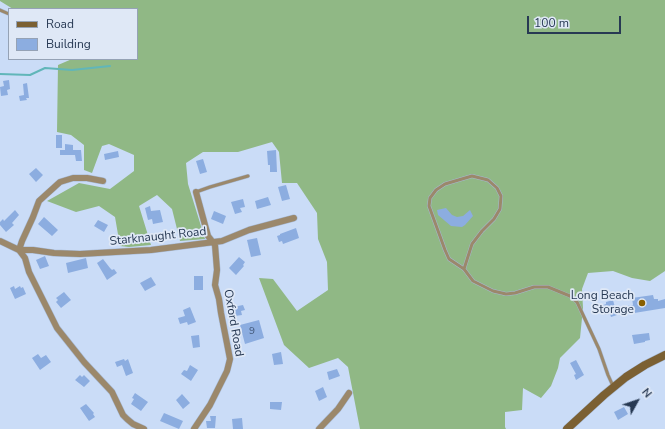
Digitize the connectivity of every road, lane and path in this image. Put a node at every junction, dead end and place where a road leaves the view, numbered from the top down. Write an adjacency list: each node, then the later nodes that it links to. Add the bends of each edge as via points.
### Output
1 (248, 176): 3 (lane)
2 (103, 181): 7 (street, via 73,178 60,182 39,201)
3 (196, 192): 6 (street, Oxford Road)
4 (294, 218): 6 (street, Starknaught Road)
5 (0, 241): 7 (street)
6 (212, 243): 7 (street, Starknaught Road, via 102,254); 13 (street, Oxford Road, via 215,245 217,270 215,285 230,359 227,371 210,405)
7 (20, 250): 12 (street, via 57,328 112,392 123,415)
8 (464, 269): 8 (lane, via 444,250 429,206 430,198 436,190 445,184 472,176 488,180 497,188 501,196 500,209 472,244); 10 (lane, via 473,281 500,293 548,287 570,296 577,302)
9 (665, 355): 10 (main road, via 645,365)
10 (614, 387): 15 (main road)
11 (349, 393): 14 (street)
12 (144, 429)
13 (194, 429)
14 (319, 429)
15 (567, 429)

